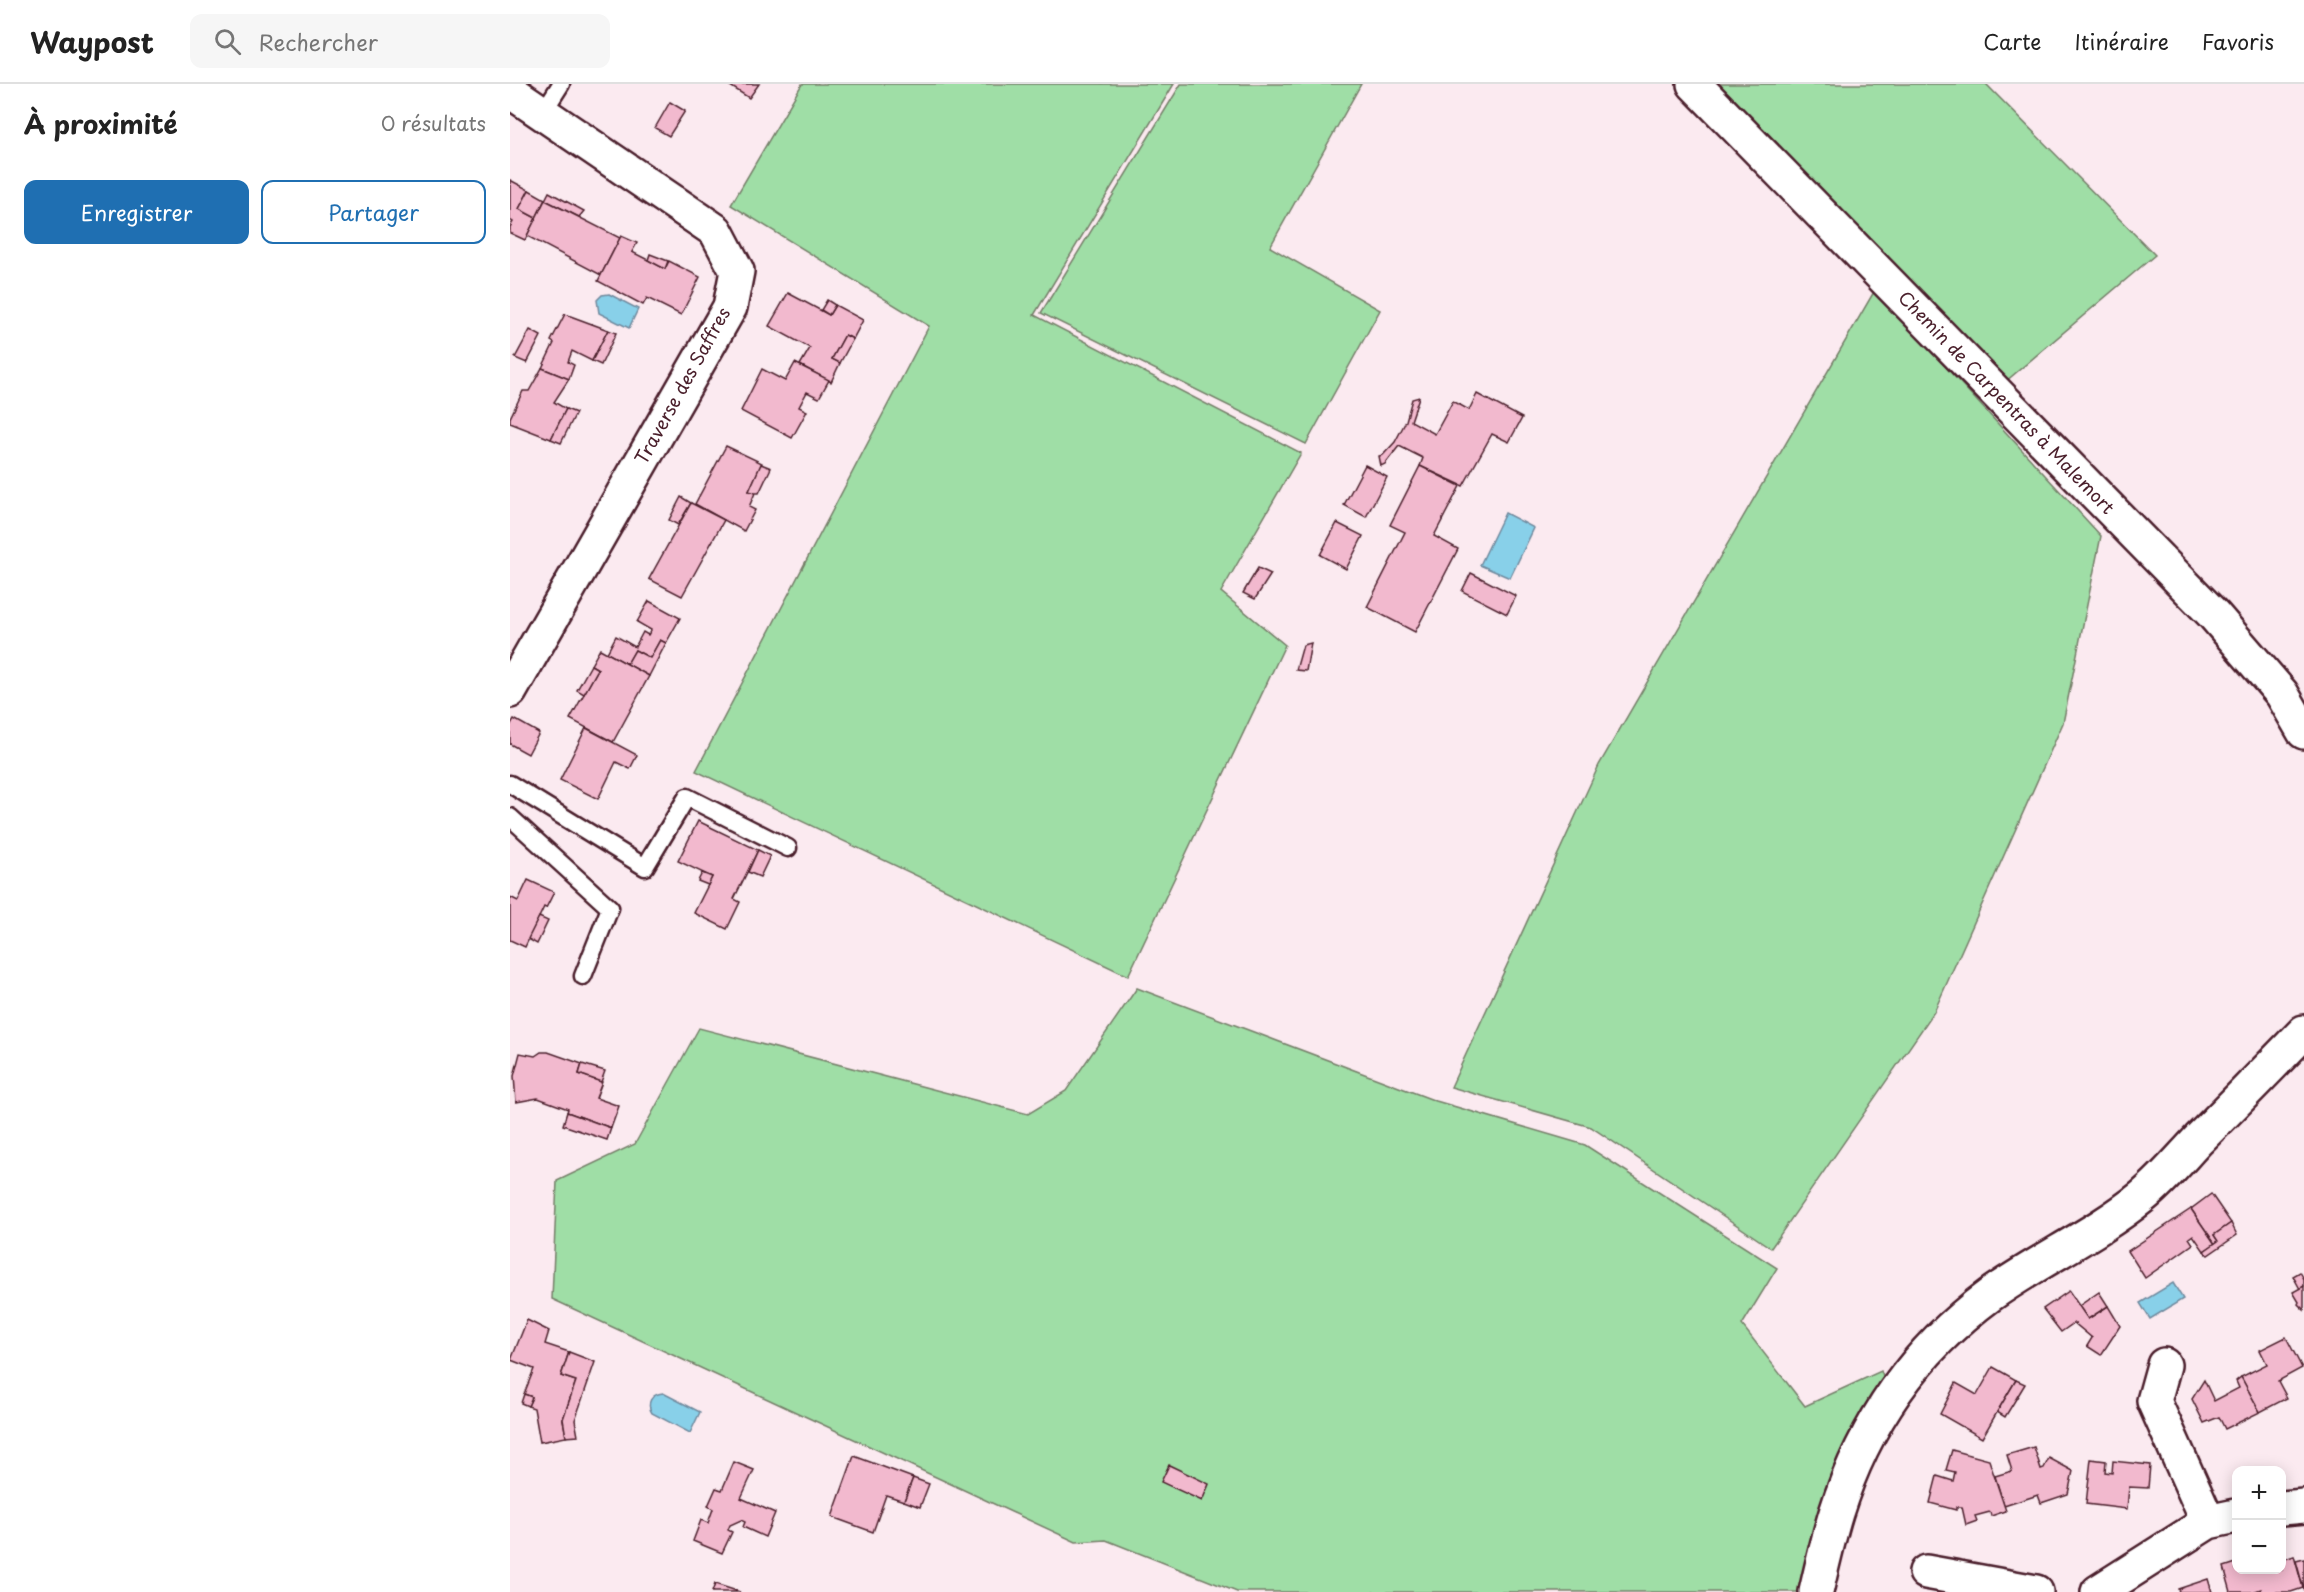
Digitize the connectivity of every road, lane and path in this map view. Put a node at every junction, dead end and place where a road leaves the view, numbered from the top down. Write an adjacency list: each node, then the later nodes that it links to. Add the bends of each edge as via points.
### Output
1 (561, 84): 4 (lane)
2 (1694, 84): 6 (street, Chemin de Carpentras à Malemort, via 2214,615 2282,694)
3 (510, 91): 4 (street, Traverse des Saffres)
4 (542, 114): 5 (street, Traverse des Saffres, via 716,231 737,271 730,307)
5 (510, 690)
6 (2304, 732)
7 (510, 784): 9 (lane, via 645,867 687,797)
8 (510, 817): 10 (lane, via 610,908)
9 (788, 848)
10 (583, 976)
11 (2304, 1032): 18 (street, via 2144,1196 1990,1295 1916,1364 1877,1418 1853,1468 1836,1513)
12 (2164, 1365): 15 (street, via 2154,1401)
13 (2304, 1506): 14 (street)
14 (2286, 1508)
15 (2222, 1519): 19 (street)
16 (1926, 1572): 17 (street)
17 (2029, 1591)
18 (1816, 1592)
19 (2098, 1592)

